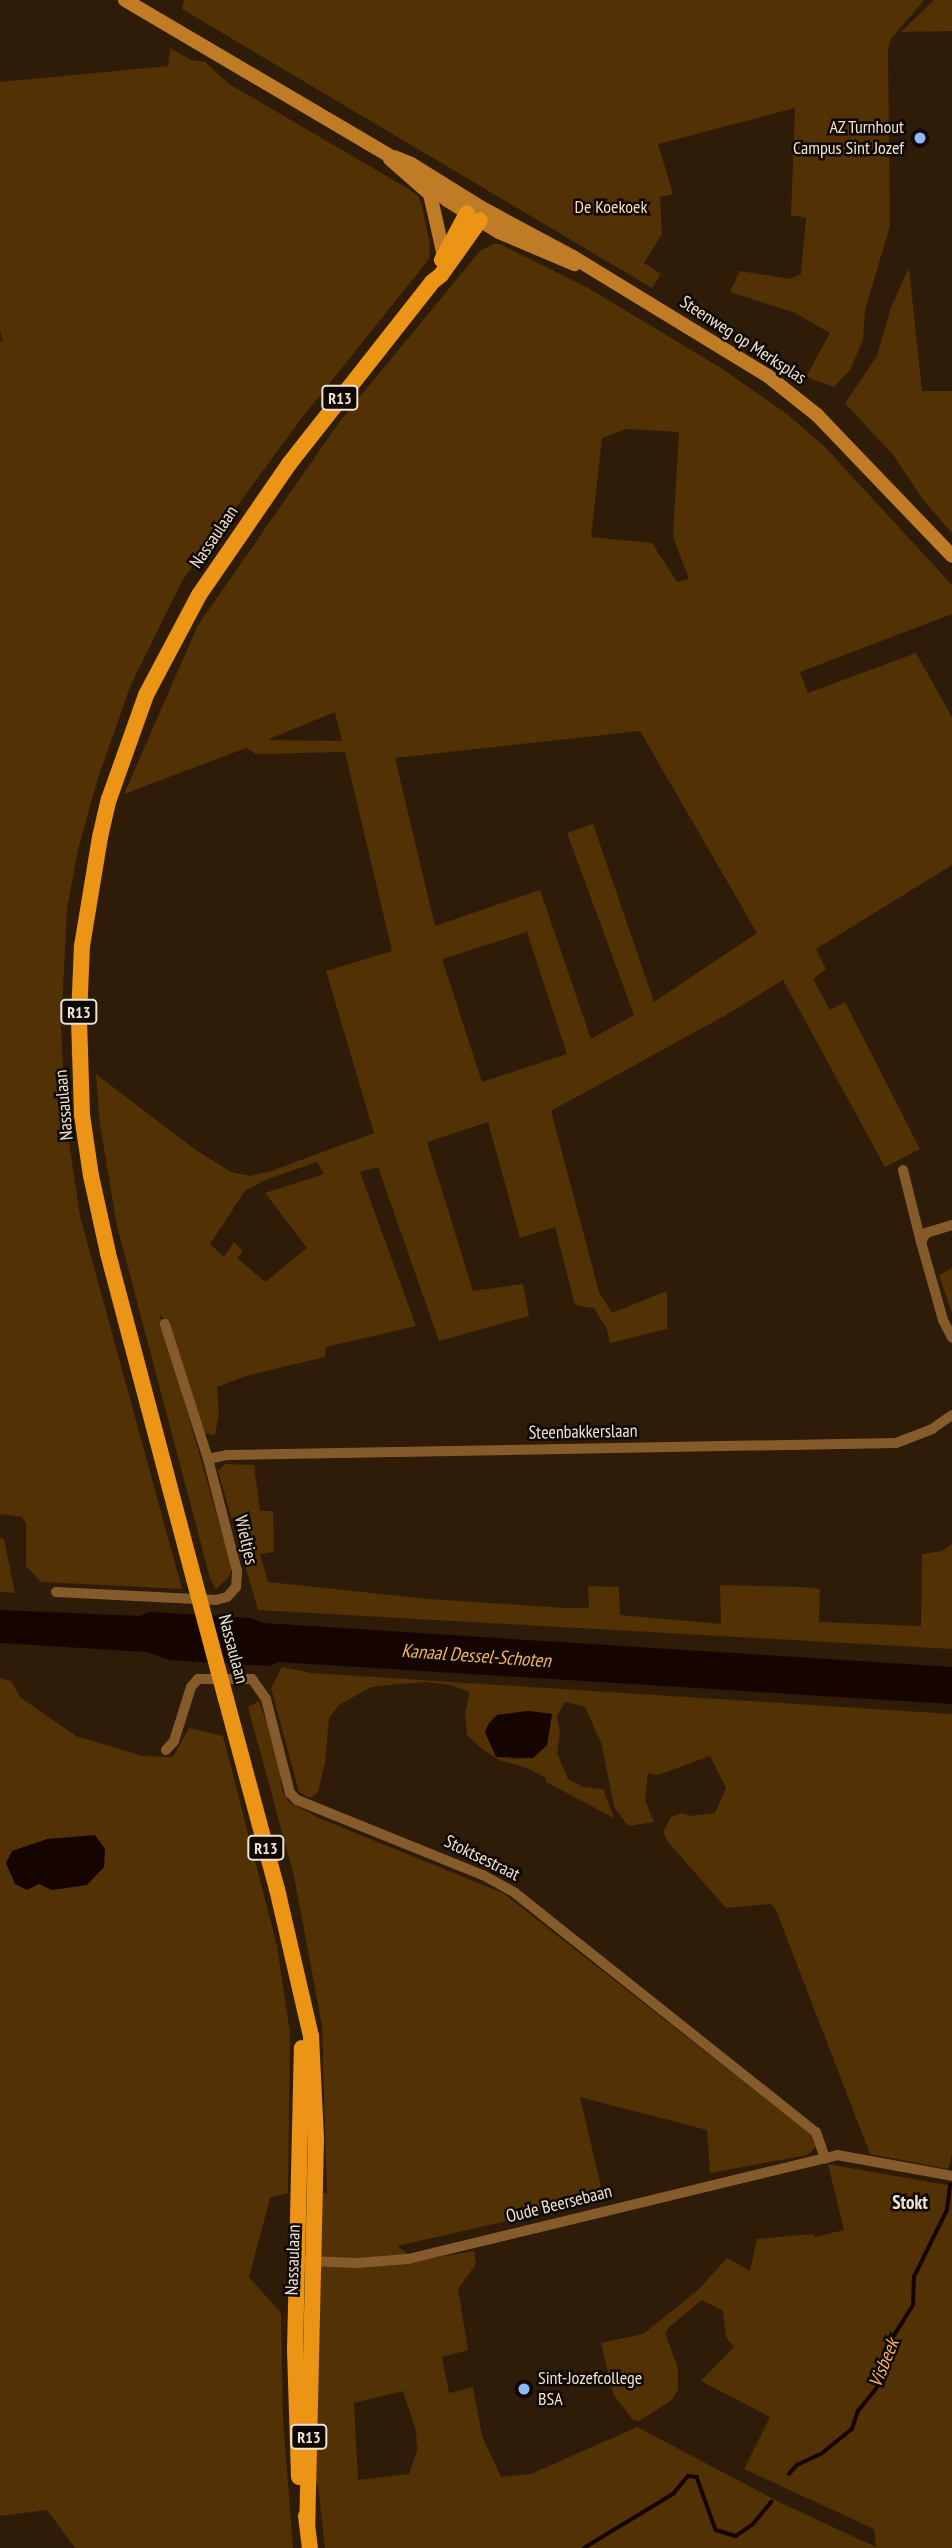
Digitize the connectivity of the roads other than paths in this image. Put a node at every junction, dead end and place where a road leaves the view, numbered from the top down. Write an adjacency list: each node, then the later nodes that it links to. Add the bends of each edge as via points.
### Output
1 (125, 0): 2 (street)
2 (379, 148): 3 (street); 6 (street, via 430,194)
3 (476, 213): 4 (street, Steenweg op Merksplas); 5 (main road, Nassaulaan / R13); 6 (main road, Nassaulaan / R13); 7 (street, Steenweg op Merksplas, via 573,257)
4 (499, 232): 5 (street); 7 (street, Steenweg op Merksplas, via 565,263)
5 (467, 240): 8 (main road, Nassaulaan / R13)
6 (444, 256): 8 (main road, Nassaulaan / R13)
7 (585, 267): 9 (street, Steenweg op Merksplas, via 789,391)
8 (432, 282): 21 (main road, Nassaulaan / R13, bridge, via 232,544 146,695 109,799 93,871 80,983 82,1115 108,1253 277,1889 311,2036 316,2138)
9 (952, 556)
10 (903, 1170): 12 (street)
11 (952, 1224): 12 (street, via 926,1233)
12 (921, 1242): 14 (street)
13 (165, 1324): 16 (street, Wieltjes)
14 (952, 1338)
15 (952, 1415): 16 (street, Steenbakkerslaan, via 932,1429 896,1443)
16 (208, 1458): 17 (street, Wieltjes, via 237,1571 236,1587 227,1597)
17 (56, 1592)
18 (166, 1750): 19 (street, Stoktsestraat, via 174,1741 191,1687 198,1679 252,1679 266,1699 290,1793 298,1800 483,1875 515,1893 816,2132)
19 (825, 2158): 20 (street, Oude Beersebaan, via 845,2156); 21 (street, Oude Beersebaan, via 394,2262)
20 (952, 2176)
21 (305, 2261): 22 (main road, Nassaulaan / R13, via 296,2419)
22 (310, 2548)

